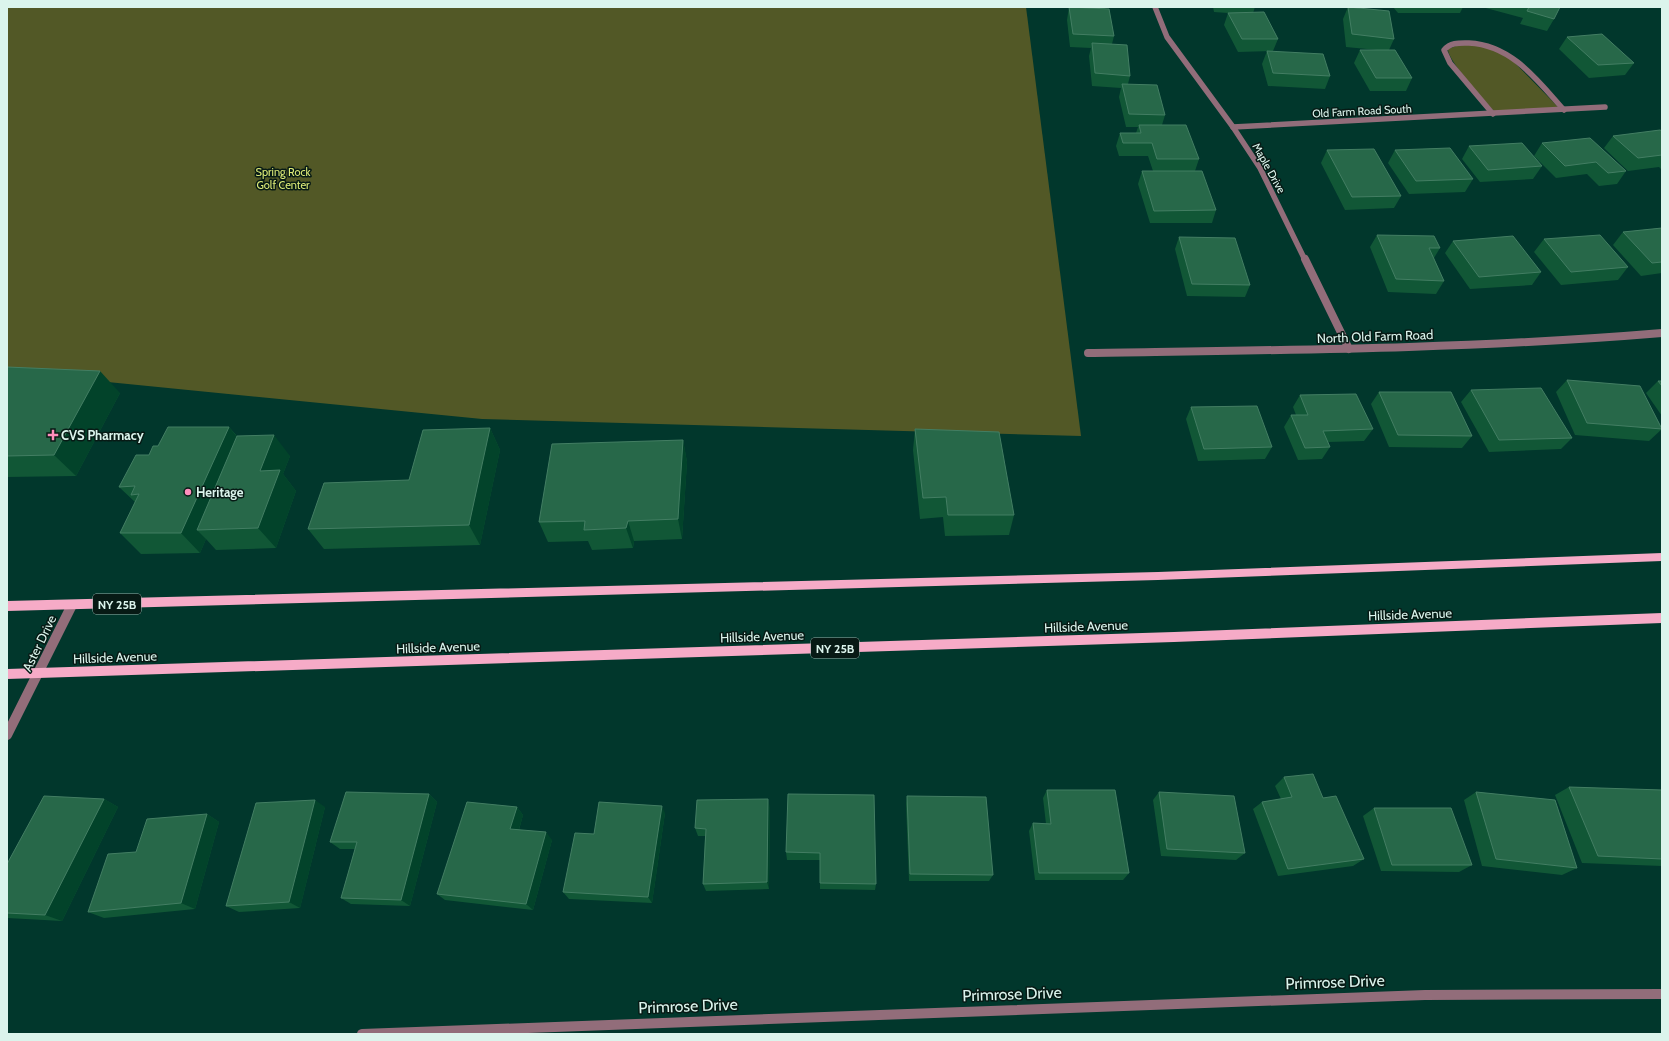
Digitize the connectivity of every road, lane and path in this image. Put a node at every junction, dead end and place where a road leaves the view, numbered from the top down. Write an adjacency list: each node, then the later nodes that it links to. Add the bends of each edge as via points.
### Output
1 (1156, 7): 5 (street, Maple Drive, via 1167,37)
2 (1605, 107): 3 (street)
3 (1564, 110): 4 (street, Old Farm Road South); 4 (street, via 1513,57 1501,50 1489,45 1468,43 1451,44 1446,47 1444,50 1450,63)
4 (1493, 114): 5 (street, Old Farm Road South)
5 (1233, 127): 7 (street, Maple Drive, via 1260,168)
6 (1662, 334): 7 (street, North Old Farm Road, via 1532,343)
7 (1349, 349): 8 (street, North Old Farm Road)
8 (1088, 353)
9 (1662, 557): 10 (main road, NY 25B, via 1158,576)
10 (72, 605): 11 (main road, NY 25B); 13 (street, Aster Drive)
11 (7, 606)
12 (1662, 618): 13 (main road, Hillside Avenue / NY 25B, via 1174,637)
13 (38, 673): 14 (main road, Hillside Avenue / NY 25B); 15 (street, Aster Drive)
14 (7, 674)
15 (7, 736)
16 (1662, 994): 17 (street, Primrose Drive, via 1425,995)
17 (362, 1034)

